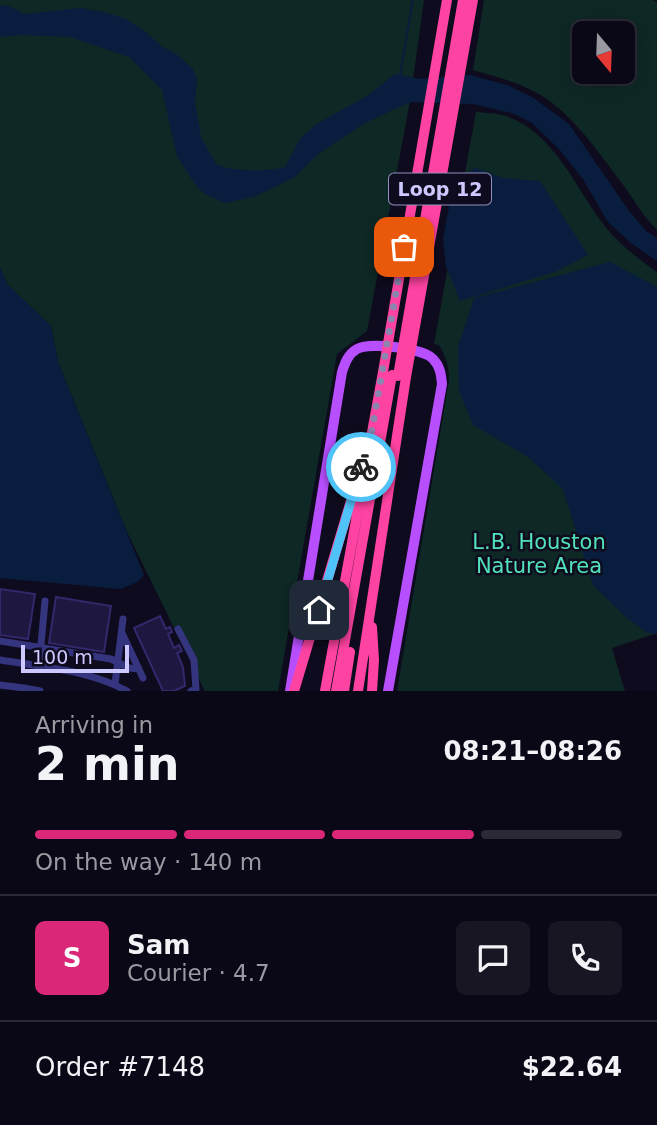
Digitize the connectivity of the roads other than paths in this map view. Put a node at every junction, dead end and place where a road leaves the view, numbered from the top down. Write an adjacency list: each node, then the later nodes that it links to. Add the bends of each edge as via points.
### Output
1 (447, 0): 5 (highway, Loop 12, bridge)
2 (457, 0): 5 (highway)
3 (463, 0): 5 (highway, bridge)
4 (473, 0): 5 (highway, Loop 12, bridge)
5 (395, 375): 6 (highway, Loop 12); 8 (highway, Loop 12); 10 (highway)
6 (371, 435): 26 (highway); 27 (highway, Loop 12)
7 (45, 601): 14 (street)
8 (371, 608): 30 (highway, Loop 12); 31 (highway)
9 (123, 619): 12 (street)
10 (351, 627): 28 (highway); 29 (highway)
11 (178, 629): 25 (street, via 194,660 196,689)
12 (121, 632): 16 (street); 18 (street)
13 (0, 641): 14 (street)
14 (41, 648): 16 (street, via 111,659); 17 (street)
15 (0, 660): 17 (street)
16 (117, 664): 18 (street); 20 (street)
17 (39, 667): 20 (street)
18 (139, 669): 19 (street)
19 (143, 678)
20 (115, 684): 24 (street)
21 (0, 685): 22 (street)
22 (23, 690): 23 (street)
23 (40, 691)
24 (127, 691)
25 (191, 691)
26 (292, 691): 32 (main road, via 342,372 351,354 369,345 427,354 441,371 442,384)
27 (325, 691)
28 (336, 691)
29 (344, 691)
30 (358, 691)
31 (372, 691)
32 (388, 691)

